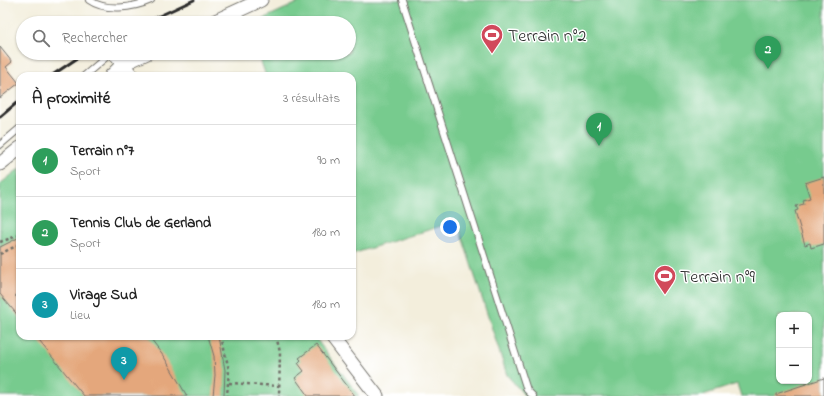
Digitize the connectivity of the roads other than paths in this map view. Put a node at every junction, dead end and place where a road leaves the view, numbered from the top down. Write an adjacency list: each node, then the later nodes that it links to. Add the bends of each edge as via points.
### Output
1 (89, 0): 2 (lane, via 120,8 141,5)
2 (151, 0)
3 (261, 0): 5 (street)
4 (402, 0): 19 (lane, via 527,390)
5 (226, 16)
6 (104, 60): 10 (lane)
7 (119, 60): 9 (street)
8 (132, 60): 9 (street)
9 (123, 64): 11 (street); 12 (street)
10 (89, 72)
11 (115, 72)
12 (129, 72)
13 (16, 131): 14 (lane)
14 (0, 145)
15 (16, 151): 16 (street)
16 (0, 164)
17 (334, 340): 18 (street)
18 (377, 396)
19 (533, 396)

